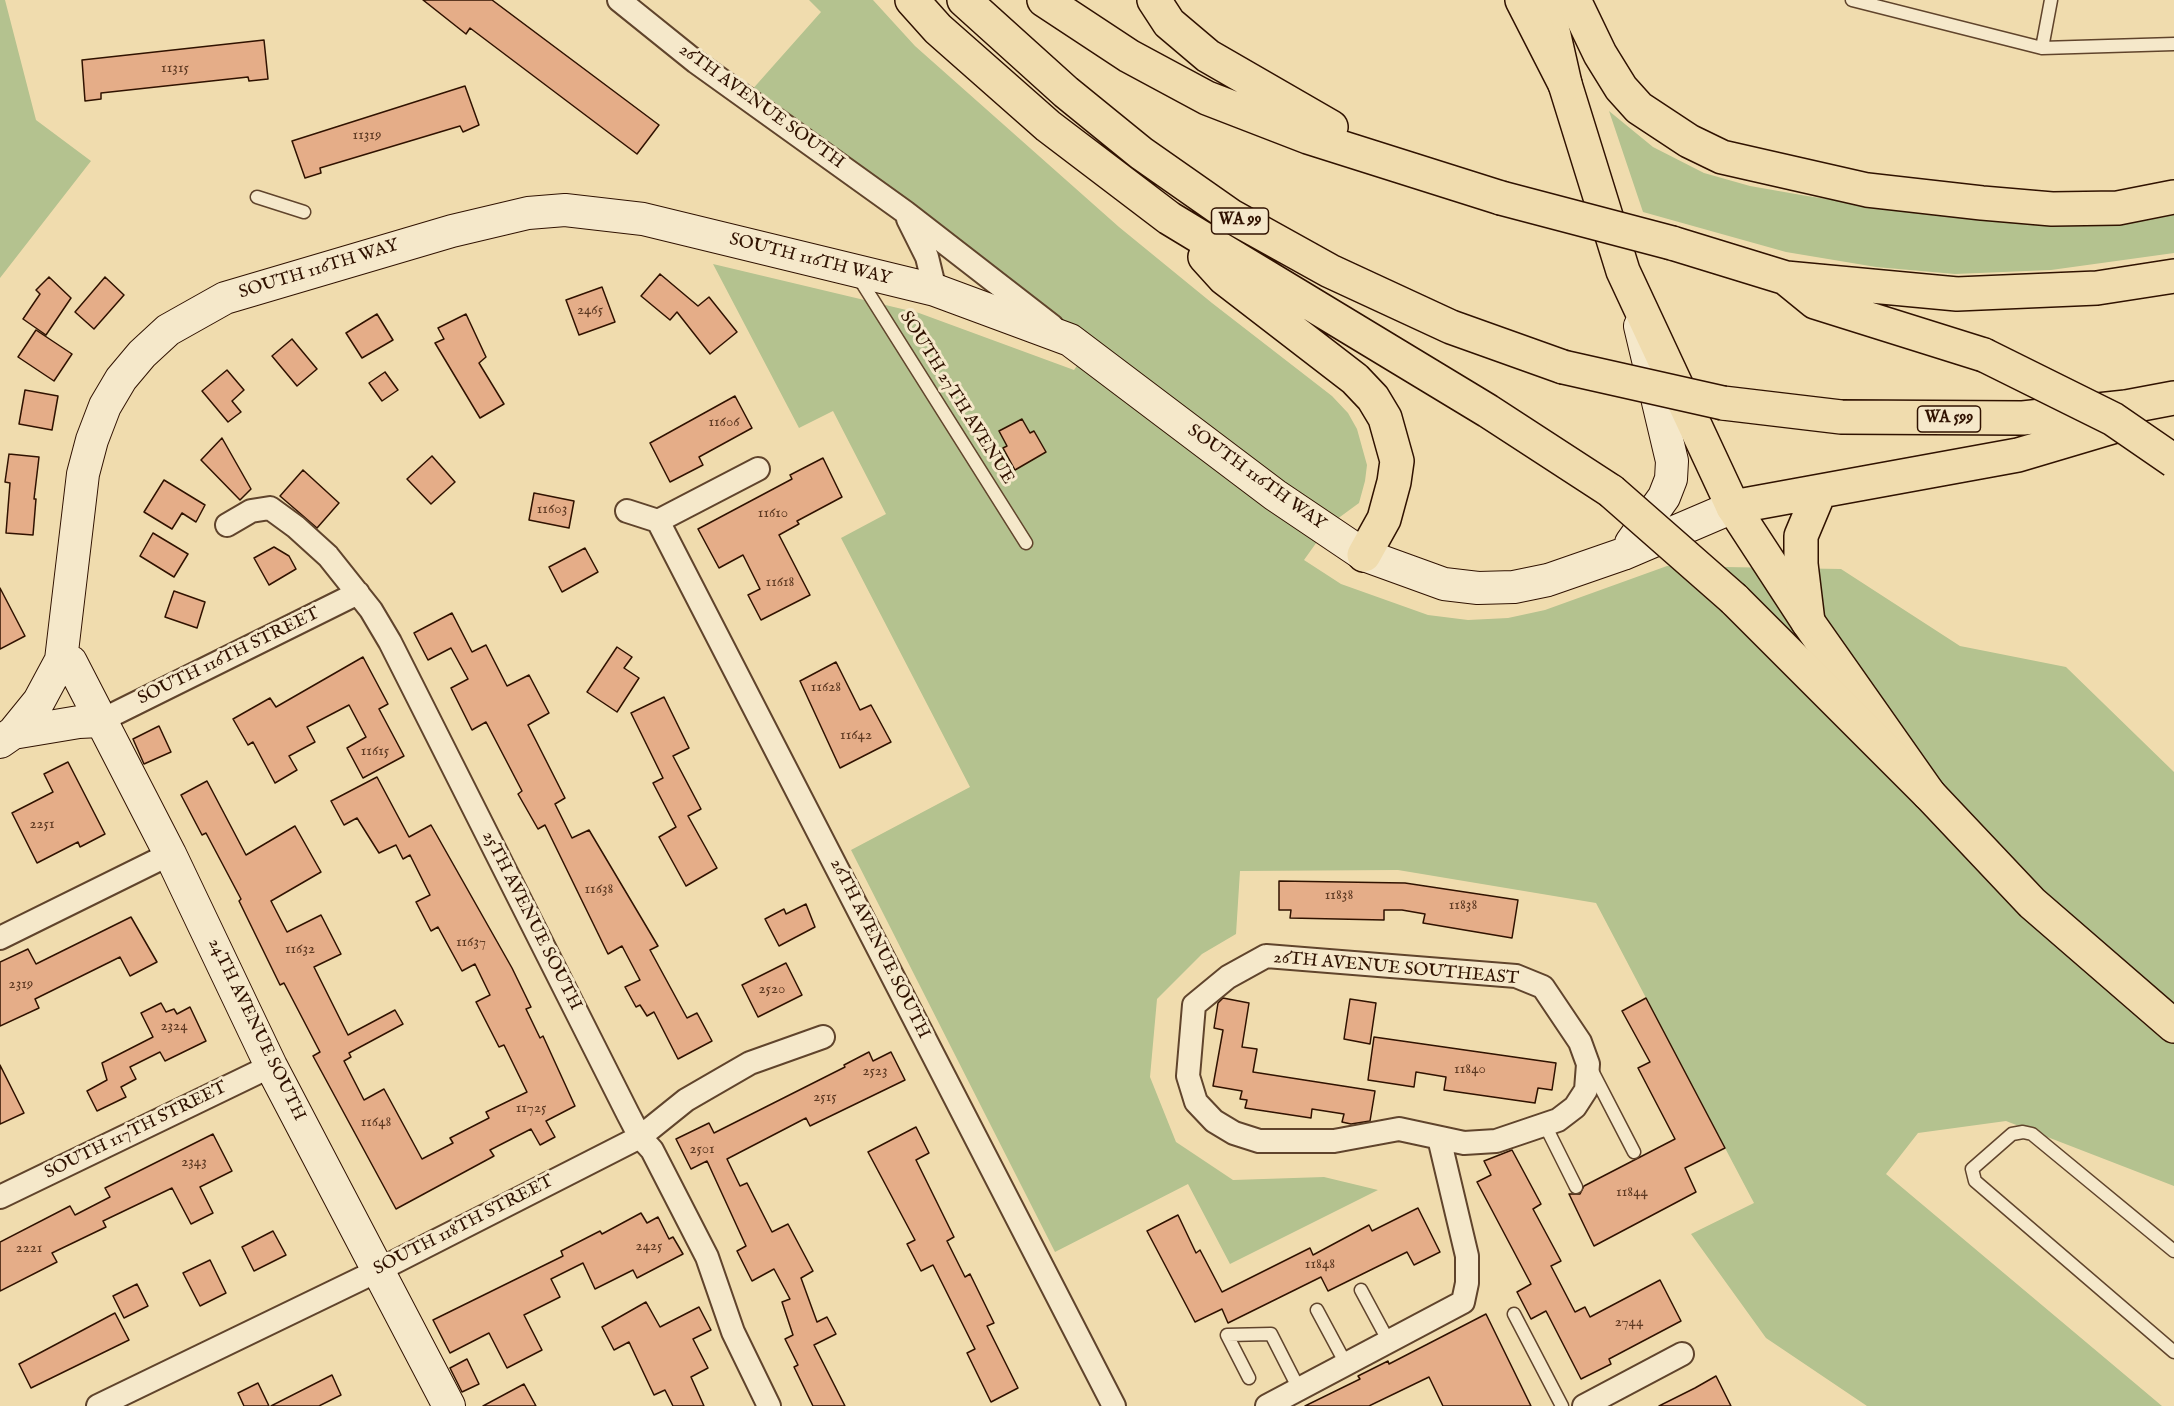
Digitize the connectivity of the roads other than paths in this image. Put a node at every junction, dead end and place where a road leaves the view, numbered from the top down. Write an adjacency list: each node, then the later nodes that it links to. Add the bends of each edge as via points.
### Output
1 (619, 0): 18 (street, 26TH AVENUE SOUTH, via 696,62)
2 (912, 0): 19 (main road, via 938,29 1048,126)
3 (964, 0): 27 (main road, WA 99, bridge, via 1141,153 1231,216 1330,272 1451,327 1563,368)
4 (1044, 0): 14 (main road, via 1129,56 1207,98 1308,137)
5 (1154, 0): 14 (main road, via 1168,23 1208,56 1298,110)
6 (1522, 0): 13 (main road)
7 (1546, 0): 13 (main road)
8 (1574, 0): 16 (main road, via 1621,88 1640,108 1689,141 1722,157 1867,190 1982,203 2052,209 2118,208)
9 (1852, 0): 12 (lane)
10 (2051, 0): 12 (lane)
11 (2174, 44): 12 (lane)
12 (2042, 48)
13 (1565, 84): 24 (main road)
14 (1404, 166): 22 (main road, bridge, via 1501,198)
15 (257, 197): 17 (lane)
16 (2174, 197)
17 (304, 212)
18 (905, 212): 23 (street, 26TH AVENUE SOUTH, via 927,257); 25 (street, 26TH AVENUE SOUTH)
19 (1169, 218): 38 (main road, via 1224,278 1355,379 1385,418 1396,461 1384,519); 44 (main road, bridge, via 1488,411 1611,491 1734,599)
20 (856, 272): 23 (street, SOUTH 116TH WAY); 36 (lane, SOUTH 27TH AVENUE); 41 (street, SOUTH 116TH WAY, via 644,219 565,210 528,213 452,231 251,289 199,310 168,330 142,354 105,406 83,474)
21 (2174, 276): 22 (main road, via 2097,288 1957,294)
22 (1786, 278): 29 (main road, bridge, via 1815,302 1984,355 2113,419)
23 (935, 290): 25 (street, SOUTH 116TH WAY)
24 (1633, 296): 32 (main road); 37 (street, via 1672,461 1664,497)
25 (1070, 340): 38 (street, SOUTH 116TH WAY, via 1275,495)
26 (2174, 398): 27 (main road, WA 599, via 2011,419 1841,417)
27 (1723, 403)
28 (2174, 409): 31 (main road, via 2018,455)
29 (2174, 461)
30 (758, 469): 34 (street)
31 (1819, 494): 32 (main road); 40 (main road, via 1801,536)
32 (1733, 507): 37 (street, SOUTH 116TH WAY); 40 (main road)
33 (627, 512): 34 (street)
34 (658, 520): 71 (street, 26TH AVENUE SOUTH)
35 (227, 525): 39 (street, 25TH AVENUE SOUTH, via 251,511 270,508 328,556)
36 (1026, 543)
37 (1623, 554): 38 (street, SOUTH 116TH WAY, via 1548,580 1514,587 1478,588 1444,584)
38 (1364, 555)
39 (358, 593): 42 (street, SOUTH 116TH STREET); 52 (street, 25TH AVENUE SOUTH, via 390,642)
40 (1808, 622): 44 (main road)
41 (61, 660): 42 (street, 24TH AVENUE SOUTH, via 71,662); 43 (street, via 39,702)
42 (100, 721): 43 (street); 45 (street, 24TH AVENUE SOUTH)
43 (7, 737)
44 (1929, 794): 47 (main road, via 2032,903)
45 (170, 854): 46 (street); 50 (street, 24TH AVENUE SOUTH)
46 (0, 938)
47 (2174, 1026)
48 (823, 1037): 52 (street, SOUTH 118TH STREET, via 750,1063 715,1081)
49 (1588, 1064): 51 (street, 26TH AVENUE SOUTHEAST, via 1586,1090 1575,1107); 53 (street, 26TH AVENUE SOUTHEAST, via 1580,1041 1543,987 1516,976 1266,956 1228,977 1194,1005 1188,1076 1196,1102 1214,1121 1234,1133 1259,1142 1334,1141 1399,1129); 54 (lane)
50 (271, 1066): 56 (street, SOUTH 117TH STREET); 58 (street, 24TH AVENUE SOUTH)
51 (1545, 1125): 53 (street, 26TH AVENUE SOUTHEAST, via 1496,1141 1464,1143); 55 (lane)
52 (640, 1137): 58 (street, SOUTH 118TH STREET); 70 (street, 25TH AVENUE SOUTH, via 652,1150 707,1257 733,1332)
53 (1438, 1138): 62 (street, via 1467,1256 1463,1302)
54 (1634, 1152)
55 (1576, 1187)
56 (0, 1197)
57 (2174, 1251): 63 (lane, via 2032,1134 2012,1134 1972,1168 1975,1181)
58 (379, 1270): 68 (street, SOUTH 118TH STREET); 69 (street, 24TH AVENUE SOUTH)
59 (1361, 1290): 62 (lane)
60 (1317, 1310): 65 (lane)
61 (1514, 1314): 73 (lane)
62 (1389, 1342): 65 (street)
63 (2174, 1352)
64 (1682, 1354): 74 (street)
65 (1346, 1365): 67 (street)
66 (1249, 1378): 67 (lane, via 1227,1335 1271,1334)
67 (1299, 1389): 72 (street)
68 (98, 1406)
69 (449, 1406)
70 (769, 1406)
71 (1114, 1406)
72 (1267, 1406)
73 (1563, 1406)
74 (1584, 1406)

